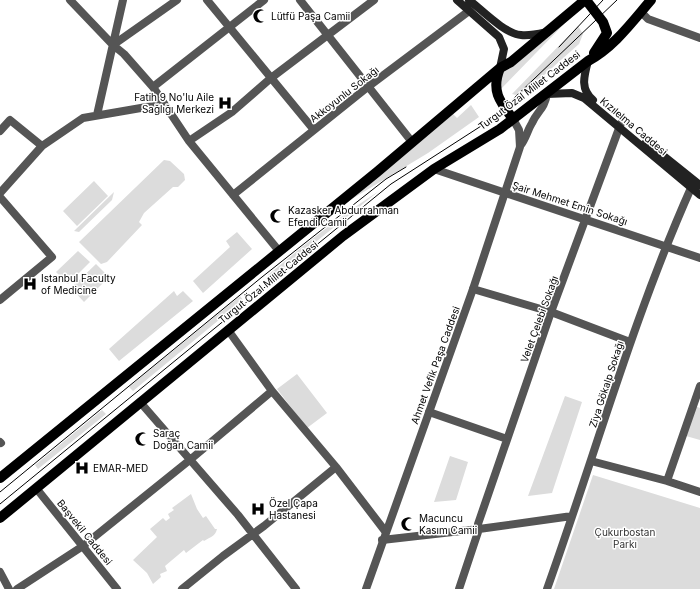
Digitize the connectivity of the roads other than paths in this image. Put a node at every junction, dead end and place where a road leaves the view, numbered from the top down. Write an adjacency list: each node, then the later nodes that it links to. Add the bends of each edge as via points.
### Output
1 (70, 0): 18 (street)
2 (123, 0): 18 (street)
3 (177, 0): 18 (street)
4 (207, 0): 14 (street)
5 (264, 0): 14 (street)
6 (300, 0): 16 (street)
7 (374, 0): 16 (street)
8 (457, 0): 12 (main road)
9 (469, 0): 15 (main road, via 515,34)
10 (586, 0): 15 (main road, Turgut Özal Millet Caddesi); 19 (main road, via 604,22 607,33)
11 (651, 0): 13 (main road, Turgut Özal Millet Caddesi)
12 (469, 11): 20 (main road, via 498,37 504,50); 22 (street, Akkoyunlu Sokağı)
13 (640, 12): 17 (street, via 648,19); 19 (main road, Turgut Özal Millet Caddesi, via 609,46)
14 (230, 28): 21 (street); 23 (street)
15 (547, 32): 20 (main road, Turgut Özal Millet Caddesi)
16 (326, 35): 21 (street); 22 (street)
17 (700, 38)
18 (113, 45): 23 (street); 26 (street)
19 (588, 61): 24 (main road, Turgut Özal Millet Caddesi); 28 (main road, Kızılelma Caddesi, via 584,76 586,94)
20 (500, 68): 27 (main road, via 496,77 496,91); 32 (main road, Turgut Özal Millet Caddesi)
21 (271, 78): 29 (street); 31 (street, via 232,112)
22 (370, 86): 29 (street, Akkoyunlu Sokağı); 32 (street)
23 (153, 87): 25 (street)
24 (547, 94): 27 (main road, Turgut Özal Millet Caddesi); 28 (main road, Kızılelma Caddesi, via 572,93 584,98); 34 (street, Ahmet Vefik Paşa Caddesi, via 545,105)
25 (164, 104): 26 (street); 31 (street)
26 (97, 115): 33 (street, via 83,118)
27 (513, 119): 34 (street, via 519,130); 35 (main road, Turgut Özal Millet Caddesi)
28 (621, 125): 36 (main road, Kızılelma Caddesi); 42 (street, Velet Çelebi Sokağı)
29 (314, 130): 39 (street, Akkoyunlu Sokağı)
30 (0, 131): 33 (street, via 10,120)
31 (188, 141): 39 (street)
32 (412, 142): 44 (main road, Turgut Özal Millet Caddesi)
33 (42, 146): 38 (street)
34 (520, 147): 37 (street, Ahmet Vefik Paşa Caddesi)
35 (434, 169): 37 (street, Şair Mehmet Emin Sokağı); 49 (main road, Turgut Özal Millet Caddesi, via 343,236)
36 (697, 182): 40 (main road, Kızılelma Caddesi); 43 (street, Ziya Gökalp Sokağı)
37 (505, 192): 42 (street, Şair Mehmet Emin Sokağı); 46 (street, Ahmet Vefik Paşa Caddesi)
38 (0, 193)
39 (233, 195): 44 (street)
40 (700, 195)
41 (0, 197): 47 (street, via 52,257)
42 (585, 219): 43 (street, Şair Mehmet Emin Sokağı); 48 (street, Velet Çelebi Sokağı)
43 (665, 245): 45 (street, Şair Mehmet Emin Sokağı); 50 (street, Ziya Gökalp Sokağı)
44 (278, 251): 59 (main road, Turgut Özal Millet Caddesi)
45 (700, 258)
46 (473, 289): 48 (street); 54 (street, Ahmet Vefik Paşa Caddesi)
47 (0, 300)
48 (551, 312): 50 (street); 55 (street, Velet Çelebi Sokağı)
49 (228, 330): 52 (street); 53 (main road, Turgut Özal Millet Caddesi)
50 (630, 342): 57 (street, Ziya Gökalp Sokağı)
51 (700, 386): 60 (street)
52 (272, 391): 56 (street); 58 (street)
53 (140, 402): 56 (street); 61 (main road, Turgut Özal Millet Caddesi)
54 (429, 412): 55 (street); 66 (street, Ahmet Vefik Paşa Caddesi)
55 (508, 439): 65 (street, Velet Çelebi Sokağı)
56 (191, 459): 67 (street); 69 (street)
57 (591, 461): 60 (street); 63 (street, Ziya Gökalp Sokağı)
58 (336, 467): 66 (street); 67 (street)
59 (0, 478)
60 (667, 481): 62 (street)
61 (36, 488): 64 (main road, Turgut Özal Millet Caddesi); 69 (street, Başvekil Caddesi)
62 (700, 492)
63 (572, 516): 65 (street); 78 (street, Ziya Gökalp Sokağı)
64 (0, 518)
65 (479, 526): 68 (street); 77 (street, Velet Çelebi Sokağı)
66 (385, 531): 68 (street, Ahmet Vefik Paşa Caddesi)
67 (253, 535): 74 (street); 75 (street)
68 (382, 540): 76 (street, Ahmet Vefik Paşa Caddesi)
69 (83, 546): 72 (street); 73 (street, Başvekil Caddesi)
70 (0, 572): 71 (street)
71 (5, 586)
72 (17, 589)
73 (117, 589)
74 (182, 589)
75 (296, 589)
76 (366, 589)
77 (459, 589)
78 (547, 589)

